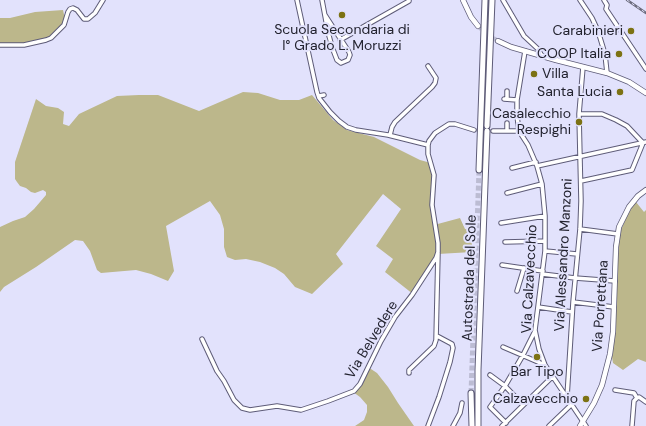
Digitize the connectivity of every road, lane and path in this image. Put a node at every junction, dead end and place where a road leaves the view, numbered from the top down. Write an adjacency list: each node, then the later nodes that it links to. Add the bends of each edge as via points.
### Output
1 (104, 0): 15 (street, via 88,19 84,19 77,10 70,9 64,25 46,40 24,45)
2 (297, 0): 25 (street)
3 (322, 0): 11 (street)
4 (409, 0): 13 (street)
5 (463, 0): 12 (main road)
6 (485, 0): 40 (highway)
7 (492, 0): 87 (highway, Autostrada del Sole)
8 (503, 0): 17 (street, via 524,36)
9 (580, 0): 21 (street, via 598,31 605,54)
10 (604, 0): 20 (street, via 606,9)
11 (325, 15): 13 (street); 13 (street, via 332,47 337,60 341,63 348,60 350,55)
12 (478, 26)
13 (340, 40)
14 (498, 41): 16 (main road)
15 (0, 45)
16 (525, 51): 17 (main road); 26 (street, Via Calzavecchio)
17 (542, 56): 19 (main road)
18 (428, 66): 33 (street, via 436,78 435,83 395,122)
19 (583, 67): 21 (main road); 27 (street, Via Alessandro Manzoni)
20 (646, 70)
21 (607, 73): 23 (main road)
22 (507, 91): 26 (street, via 506,99)
23 (646, 92)
24 (324, 95): 25 (street)
25 (318, 96): 33 (street, via 330,112 347,127)
26 (517, 100): 30 (street, Via Calzavecchio)
27 (578, 114): 34 (street, via 602,114 616,120 627,126); 36 (street, Via Alessandro Manzoni)
28 (507, 123): 32 (street)
29 (474, 130): 35 (street, via 449,124 433,135)
30 (519, 130): 32 (street); 37 (street, Via Calzavecchio)
31 (493, 131): 32 (street)
32 (507, 131)
33 (390, 135): 35 (street)
34 (645, 143): 36 (street); 41 (street, via 632,170)
35 (428, 145): 52 (street, via 434,175 432,205)
36 (580, 157): 38 (street); 41 (street, Via Alessandro Manzoni)
37 (536, 162): 38 (street, Via Calzavecchio); 39 (street)
38 (538, 166): 42 (street, Via Calzavecchio)
39 (512, 168)
40 (479, 170)
41 (581, 181): 47 (street, Via Alessandro Manzoni)
42 (542, 184): 44 (street); 45 (street, Via Calzavecchio)
43 (646, 190): 48 (main road, Via Porrettana, via 629,207)
44 (507, 193)
45 (545, 216): 46 (street); 49 (street, Via Calzavecchio)
46 (501, 223)
47 (580, 229): 48 (street); 53 (street, Via Alessandro Manzoni)
48 (618, 234): 58 (main road, Via Porrettana)
49 (545, 241): 50 (street); 51 (street, Via Calzavecchio)
50 (505, 242)
51 (545, 251): 53 (street); 56 (street, Via Calzavecchio)
52 (438, 252): 65 (street); 66 (street, Via Belvedere, via 412,295 395,317 360,384 354,391 328,401 301,410 277,406 250,410 242,408 218,371)
53 (577, 254): 57 (street, Via Alessandro Manzoni)
54 (502, 265): 55 (street)
55 (524, 268): 56 (street); 59 (street)
56 (543, 273): 57 (street); 61 (street, Via Calzavecchio)
57 (575, 278): 58 (street); 60 (street, Via Alessandro Manzoni)
58 (615, 281): 62 (main road, Via Porrettana)
59 (517, 291)
60 (572, 302): 62 (street); 63 (street, Via Alessandro Manzoni)
61 (538, 307): 63 (street); 64 (street, Via Calzavecchio)
62 (614, 307): 83 (main road, Via Porrettana, via 613,332 606,371)
63 (572, 312): 76 (street, Via Alessandro Manzoni)
64 (535, 330): 68 (street); 69 (street, Via Calzavecchio)
65 (436, 336): 70 (street, via 434,346 409,370); 84 (street, via 453,346 453,350)
66 (202, 339)
67 (503, 347): 68 (street)
68 (523, 355): 69 (street); 73 (street)
69 (545, 365): 72 (street, Via Calzavecchio)
70 (409, 373)
71 (490, 375): 73 (street)
72 (552, 377): 76 (street, Via Calzavecchio); 81 (street)
73 (505, 386): 81 (street); 82 (street, via 490,407)
74 (615, 390): 77 (street, via 634,393)
75 (471, 393): 86 (highway)
76 (567, 397): 80 (street, Via Calzavecchio)
77 (637, 398): 78 (street); 90 (street, via 634,401)
78 (646, 402)
79 (462, 403): 85 (street)
80 (572, 404): 83 (street, Via Calzavecchio); 89 (street)
81 (524, 405): 82 (street)
82 (506, 423): 88 (street)
83 (583, 425)
84 (428, 426)
85 (453, 426)
86 (472, 426)
87 (478, 426)
88 (502, 426)
89 (549, 426)
90 (632, 426)

